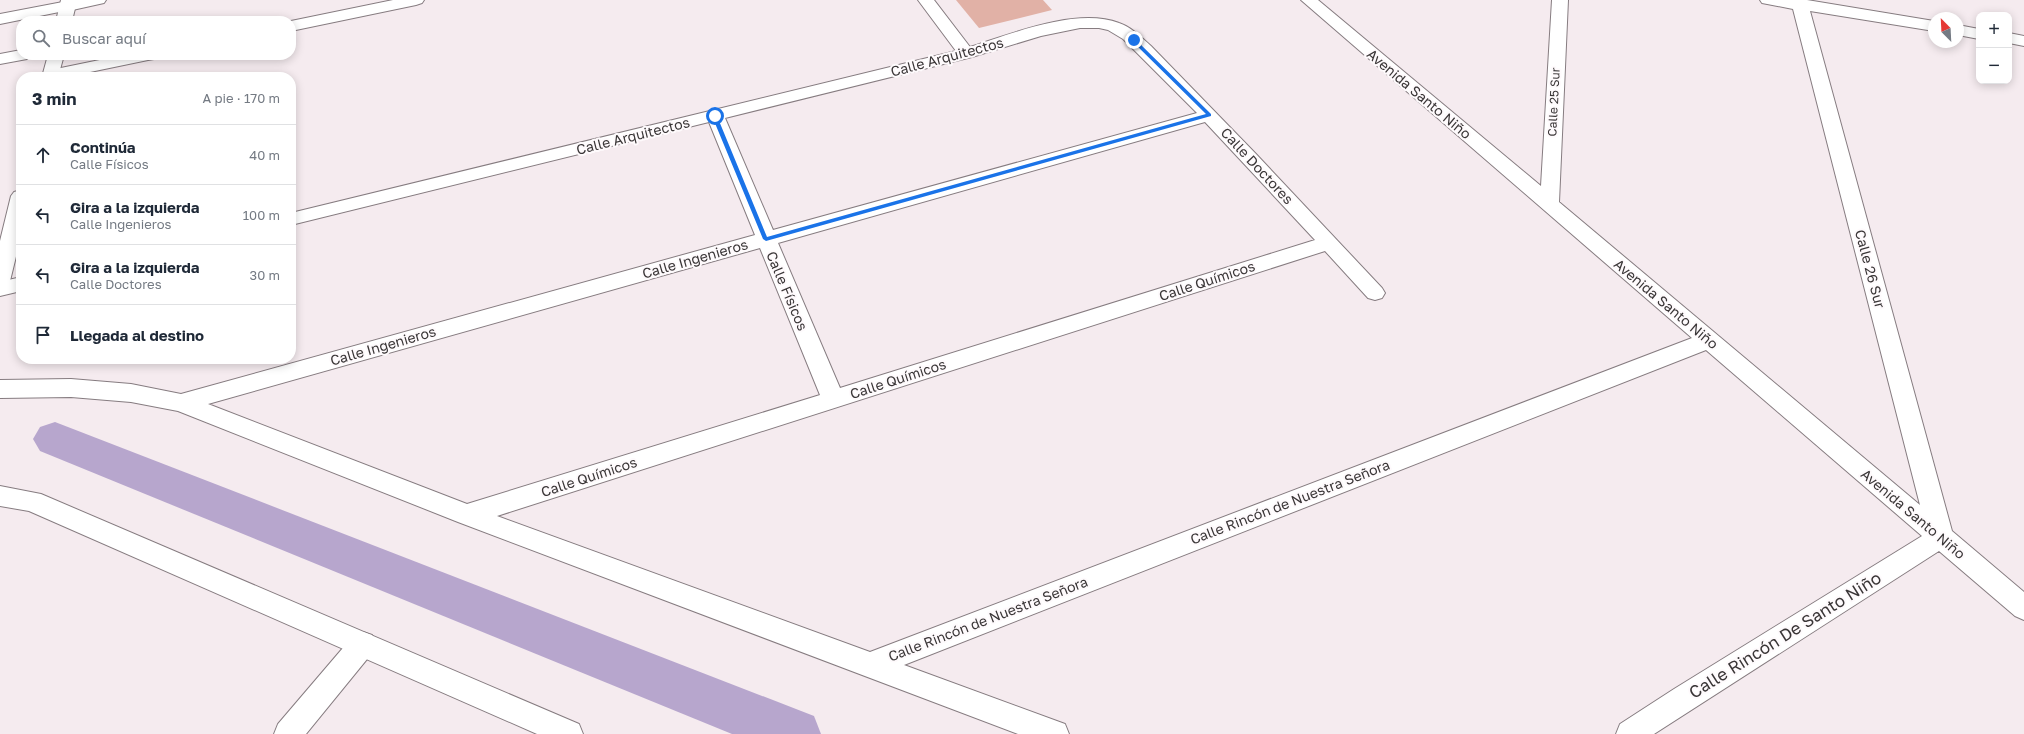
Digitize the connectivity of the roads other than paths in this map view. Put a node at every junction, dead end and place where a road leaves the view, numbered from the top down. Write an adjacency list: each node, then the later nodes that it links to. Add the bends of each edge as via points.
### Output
1 (98, 0): 8 (street)
2 (416, 0): 13 (street)
3 (926, 0): 19 (street)
4 (1309, 0): 28 (street, Avenida Santo Niño)
5 (1560, 0): 28 (street, Calle 25 Sur)
6 (1768, 0): 7 (street)
7 (1800, 3): 14 (street); 43 (street, Calle 26 Sur)
8 (67, 9): 9 (street)
9 (20, 16)
10 (16, 17): 11 (street)
11 (0, 19)
12 (1091, 22): 19 (street, Calle Arquitectos, via 1053,29); 26 (street, Calle Doctores, via 1115,26 1124,32)
13 (296, 25)
14 (1928, 25)
15 (1964, 31): 16 (street)
16 (1976, 33)
17 (2012, 39): 18 (street)
18 (2024, 41)
19 (966, 53): 27 (street, Calle Arquitectos)
20 (16, 56): 21 (street)
21 (0, 59)
22 (55, 60): 24 (street)
23 (125, 60): 25 (street)
24 (52, 72)
25 (69, 72)
26 (1209, 115): 31 (street, Calle Ingenieros); 32 (street, Calle Doctores)
27 (715, 116): 30 (street, Calle Arquitectos); 31 (street, Calle Físicos)
28 (1549, 204): 37 (street, Avenida Santo Niño)
29 (16, 216): 33 (street)
30 (296, 218)
31 (766, 239): 39 (street, Calle Físicos); 40 (street, Calle Ingenieros)
32 (1328, 243): 36 (street, Calle Doctores); 39 (street, Calle Químicos)
33 (0, 281)
34 (16, 285): 35 (street)
35 (0, 289)
36 (1375, 293)
37 (1710, 340): 43 (street, Avenida Santo Niño); 46 (street, Calle Rincón de Nuestra Señora)
38 (0, 389): 40 (street, via 71,388 131,393)
39 (833, 399): 42 (street, Calle Químicos)
40 (181, 403): 42 (street)
41 (0, 496): 45 (street, via 39,504)
42 (467, 515): 46 (street)
43 (1941, 537): 44 (street, Avenida Santo Niño); 50 (street, Calle Rincón De Santo Niño)
44 (2024, 608)
45 (363, 644): 47 (street); 48 (street)
46 (870, 664): 49 (street)
47 (288, 734)
48 (569, 734)
49 (1055, 734)
50 (1630, 734)

